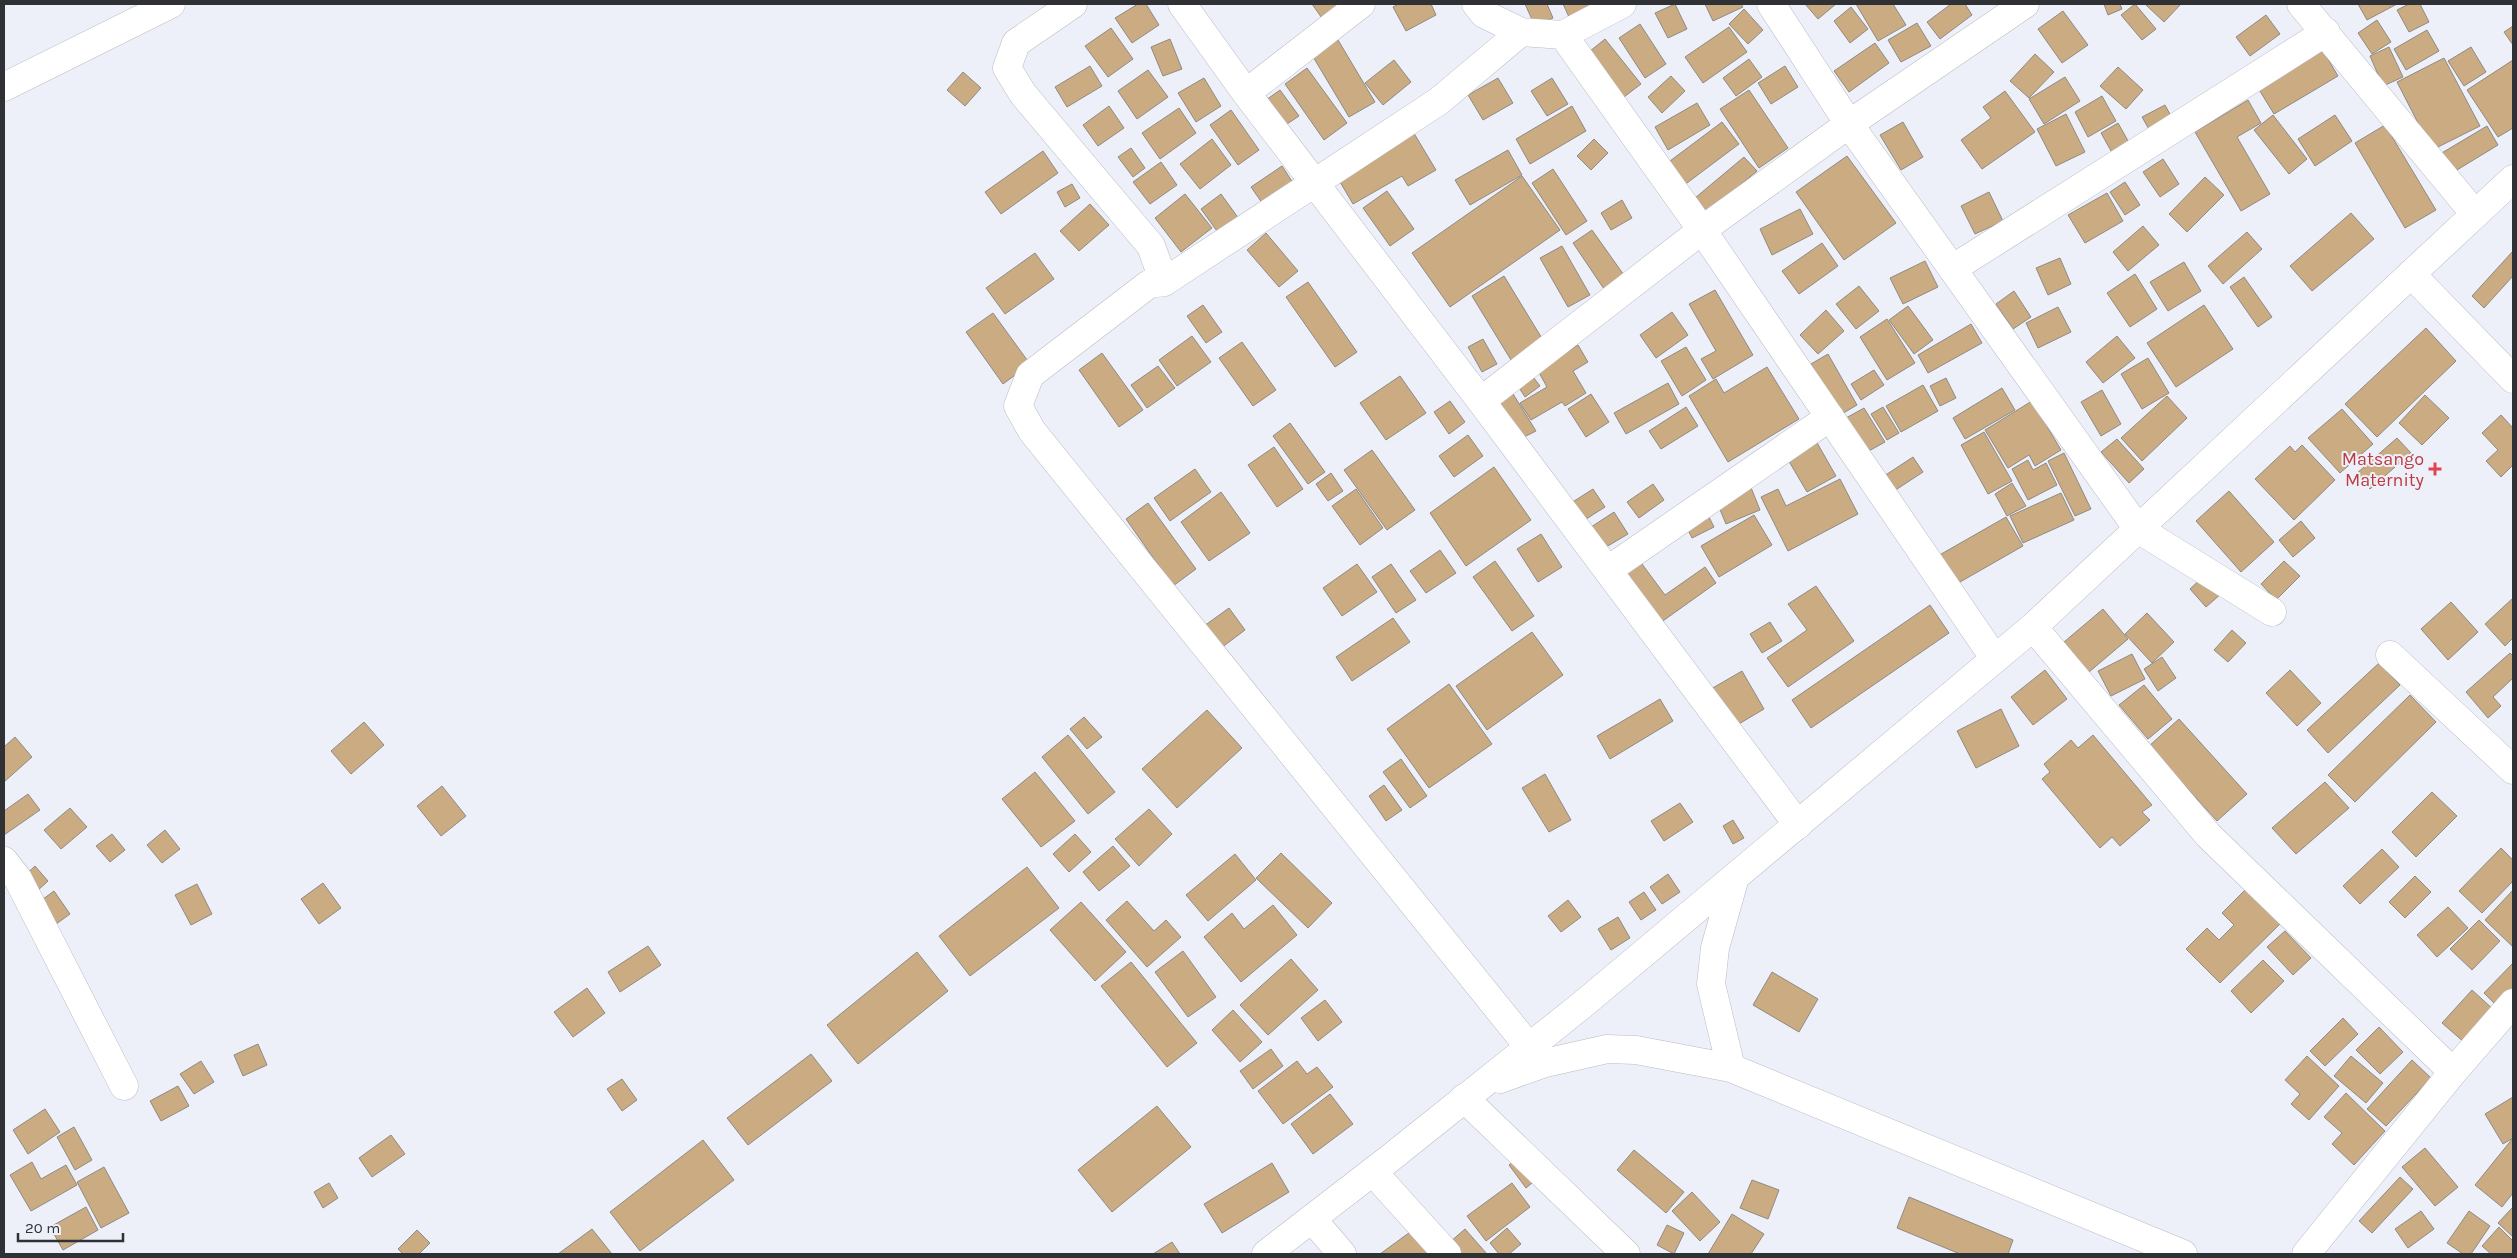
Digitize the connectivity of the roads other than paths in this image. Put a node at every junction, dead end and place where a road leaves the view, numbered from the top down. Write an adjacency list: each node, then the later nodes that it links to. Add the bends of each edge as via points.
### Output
1 (171, 4): 13 (street)
2 (1073, 4): 22 (street, via 1016,43 1007,68 1023,94 1151,246)
3 (1182, 4): 14 (street)
4 (1361, 4): 14 (street)
5 (1476, 4): 10 (street, via 1484,14)
6 (1622, 4): 12 (street)
7 (1771, 4): 15 (street)
8 (2025, 4): 15 (street)
9 (2302, 4): 11 (street)
10 (1521, 32): 12 (street); 17 (street, via 1439,101)
11 (2326, 32): 18 (street); 20 (street)
12 (1563, 35): 19 (street)
13 (4, 86)
14 (1246, 93): 17 (street)
15 (1850, 124): 19 (street); 20 (street)
16 (2513, 179): 18 (street)
17 (1314, 182): 22 (street); 24 (street)
18 (2475, 214): 21 (street)
19 (1702, 230): 24 (street); 25 (street)
20 (1952, 269): 26 (street)
21 (2411, 274): 23 (street); 26 (street)
22 (1164, 282): 37 (street, via 1149,284 1030,375 1018,406 1038,439)
23 (2513, 380)
24 (1481, 401): 27 (street)
25 (1830, 417): 27 (street); 31 (street)
26 (2138, 529): 28 (street); 29 (street)
27 (1608, 570): 33 (street)
28 (2272, 612)
29 (2033, 627): 31 (street); 39 (street, via 2208,834)
30 (2390, 655): 32 (street)
31 (1995, 659): 33 (street)
32 (2513, 770)
33 (1798, 825): 35 (street)
34 (4, 861): 40 (street, via 18,879)
35 (1735, 877): 37 (street); 38 (street, via 1715,948 1711,984)
36 (2513, 1003): 39 (street)
37 (1529, 1047): 41 (street)
38 (1731, 1068): 41 (street, via 1636,1050 1607,1049 1546,1064); 48 (street)
39 (2452, 1072): 49 (street)
40 (124, 1086)
41 (1473, 1092): 42 (street); 47 (street)
42 (1374, 1172): 43 (street); 46 (street)
43 (1312, 1219): 44 (street); 45 (street)
44 (1266, 1254)
45 (1342, 1254)
46 (1447, 1254)
47 (1626, 1254)
48 (2183, 1254)
49 (2306, 1254)

